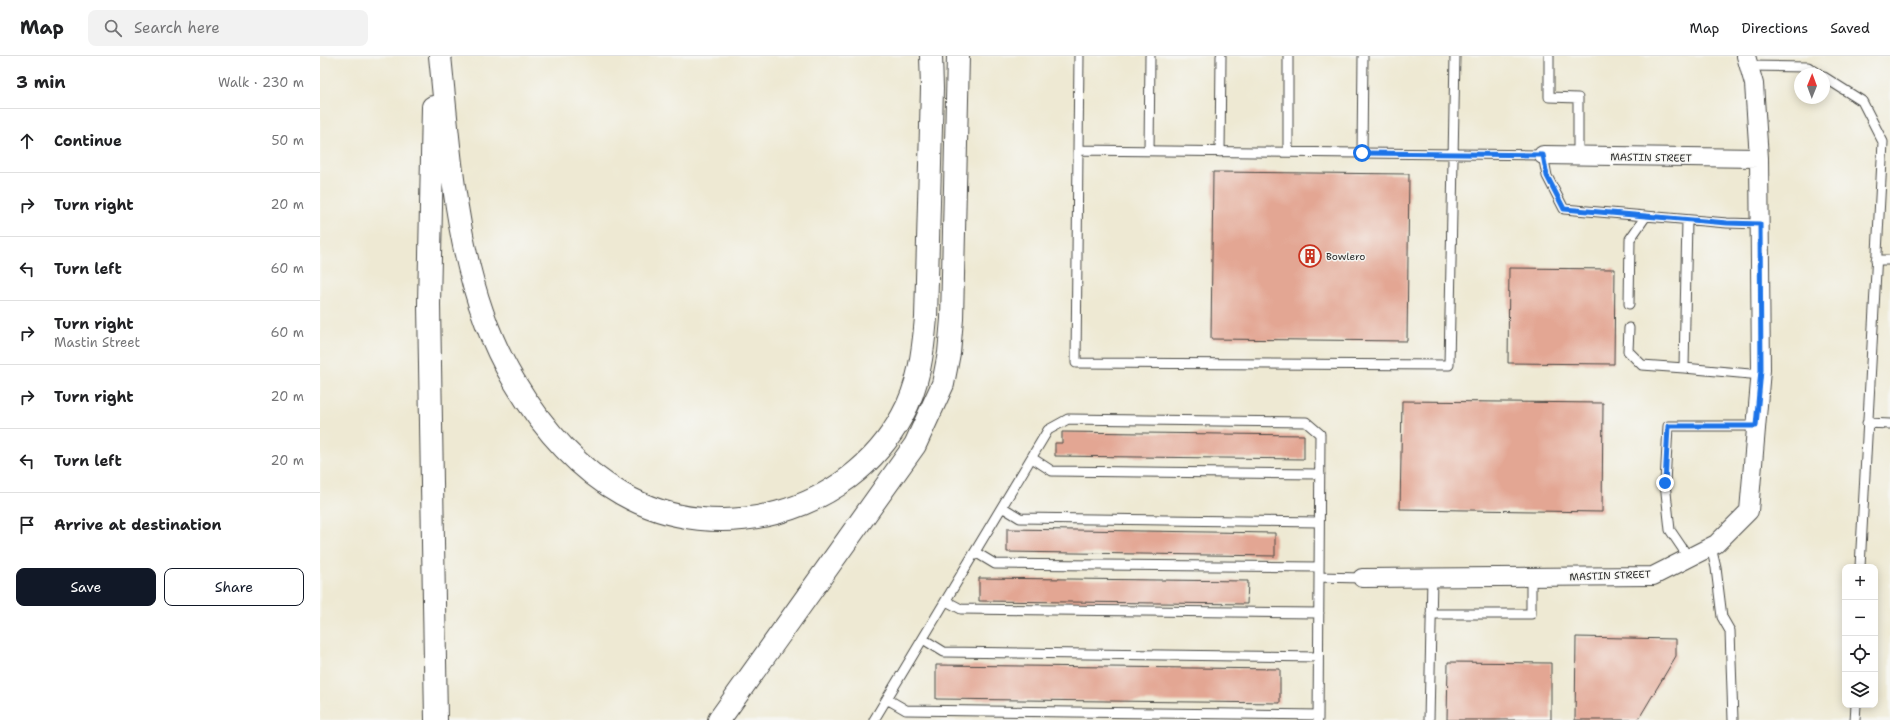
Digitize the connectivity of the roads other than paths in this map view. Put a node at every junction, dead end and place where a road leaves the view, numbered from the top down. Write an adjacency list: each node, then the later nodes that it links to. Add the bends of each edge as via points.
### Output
1 (435, 56): 57 (highway, via 429,305)
2 (440, 56): 3 (highway, via 454,186 473,286 498,351 514,381 538,417 572,456 622,494 671,513 699,519 728,521 755,519 782,512 811,501 834,488 863,465 885,441 902,416 923,355 926,318)
3 (931, 56)
4 (958, 56): 58 (highway, via 952,319 943,384 915,444)
5 (1079, 56): 15 (lane)
6 (1150, 56): 16 (lane)
7 (1221, 56): 17 (lane)
8 (1288, 56): 18 (lane)
9 (1363, 56): 19 (lane)
10 (1455, 56): 20 (lane)
11 (1549, 56): 22 (lane, via 1549,97 1578,98)
12 (1748, 61): 13 (lane); 23 (street, MASTIN STREET, via 1754,84)
13 (1810, 68)
14 (1830, 81): 27 (lane, via 1862,101 1883,142)
15 (1078, 150): 16 (lane); 20 (lane, via 1076,362 1084,363 1449,365)
16 (1149, 151): 17 (lane)
17 (1220, 152): 18 (lane)
18 (1288, 152): 19 (lane)
19 (1362, 153): 20 (lane)
20 (1454, 154): 21 (lane)
21 (1543, 155): 22 (street, MASTIN STREET); 24 (lane, via 1547,176 1564,209)
22 (1578, 156): 23 (street, MASTIN STREET)
23 (1759, 158): 26 (street, MASTIN STREET)
24 (1646, 216): 25 (lane); 29 (lane, via 1630,239)
25 (1687, 220): 26 (lane); 31 (lane)
26 (1760, 224): 32 (street, MASTIN STREET)
27 (1876, 260): 28 (lane); 33 (lane)
28 (1890, 260)
29 (1629, 304)
30 (1629, 328): 31 (lane, via 1628,351 1642,365)
31 (1684, 368): 32 (lane)
32 (1761, 375): 35 (street, MASTIN STREET)
33 (1867, 423): 34 (lane); 43 (lane)
34 (1890, 424)
35 (1756, 426): 40 (street, MASTIN STREET, via 1749,511); 42 (lane, via 1668,426 1665,483 1670,530)
36 (1032, 458): 37 (lane, via 1052,471); 37 (lane, via 1048,430 1068,420 1306,422 1320,434); 38 (lane)
37 (1320, 474): 39 (lane)
38 (1002, 507): 39 (lane, via 1020,518); 41 (lane)
39 (1319, 522): 44 (lane)
40 (1711, 547): 42 (street, MASTIN STREET); 61 (lane, via 1722,616 1730,631)
41 (975, 552): 44 (lane, via 995,564); 49 (lane)
42 (1689, 558): 46 (street, MASTIN STREET, via 1653,576)
43 (1860, 564)
44 (1319, 567): 45 (lane)
45 (1319, 577): 47 (lane); 50 (lane)
46 (1531, 577): 48 (street, MASTIN STREET); 51 (lane, via 1531,614)
47 (1362, 578): 48 (street, MASTIN STREET)
48 (1432, 578): 51 (lane)
49 (946, 601): 50 (lane, via 961,609); 52 (lane)
50 (1319, 613): 53 (lane)
51 (1431, 614): 60 (lane)
52 (922, 639): 53 (lane, via 944,652); 54 (lane)
53 (1318, 657): 56 (lane)
54 (887, 699): 56 (lane, via 906,710); 59 (lane)
55 (1856, 708): 62 (lane)
56 (1318, 718)
57 (436, 720)
58 (719, 720)
59 (874, 720)
60 (1429, 720)
61 (1733, 720)
62 (1855, 720)

